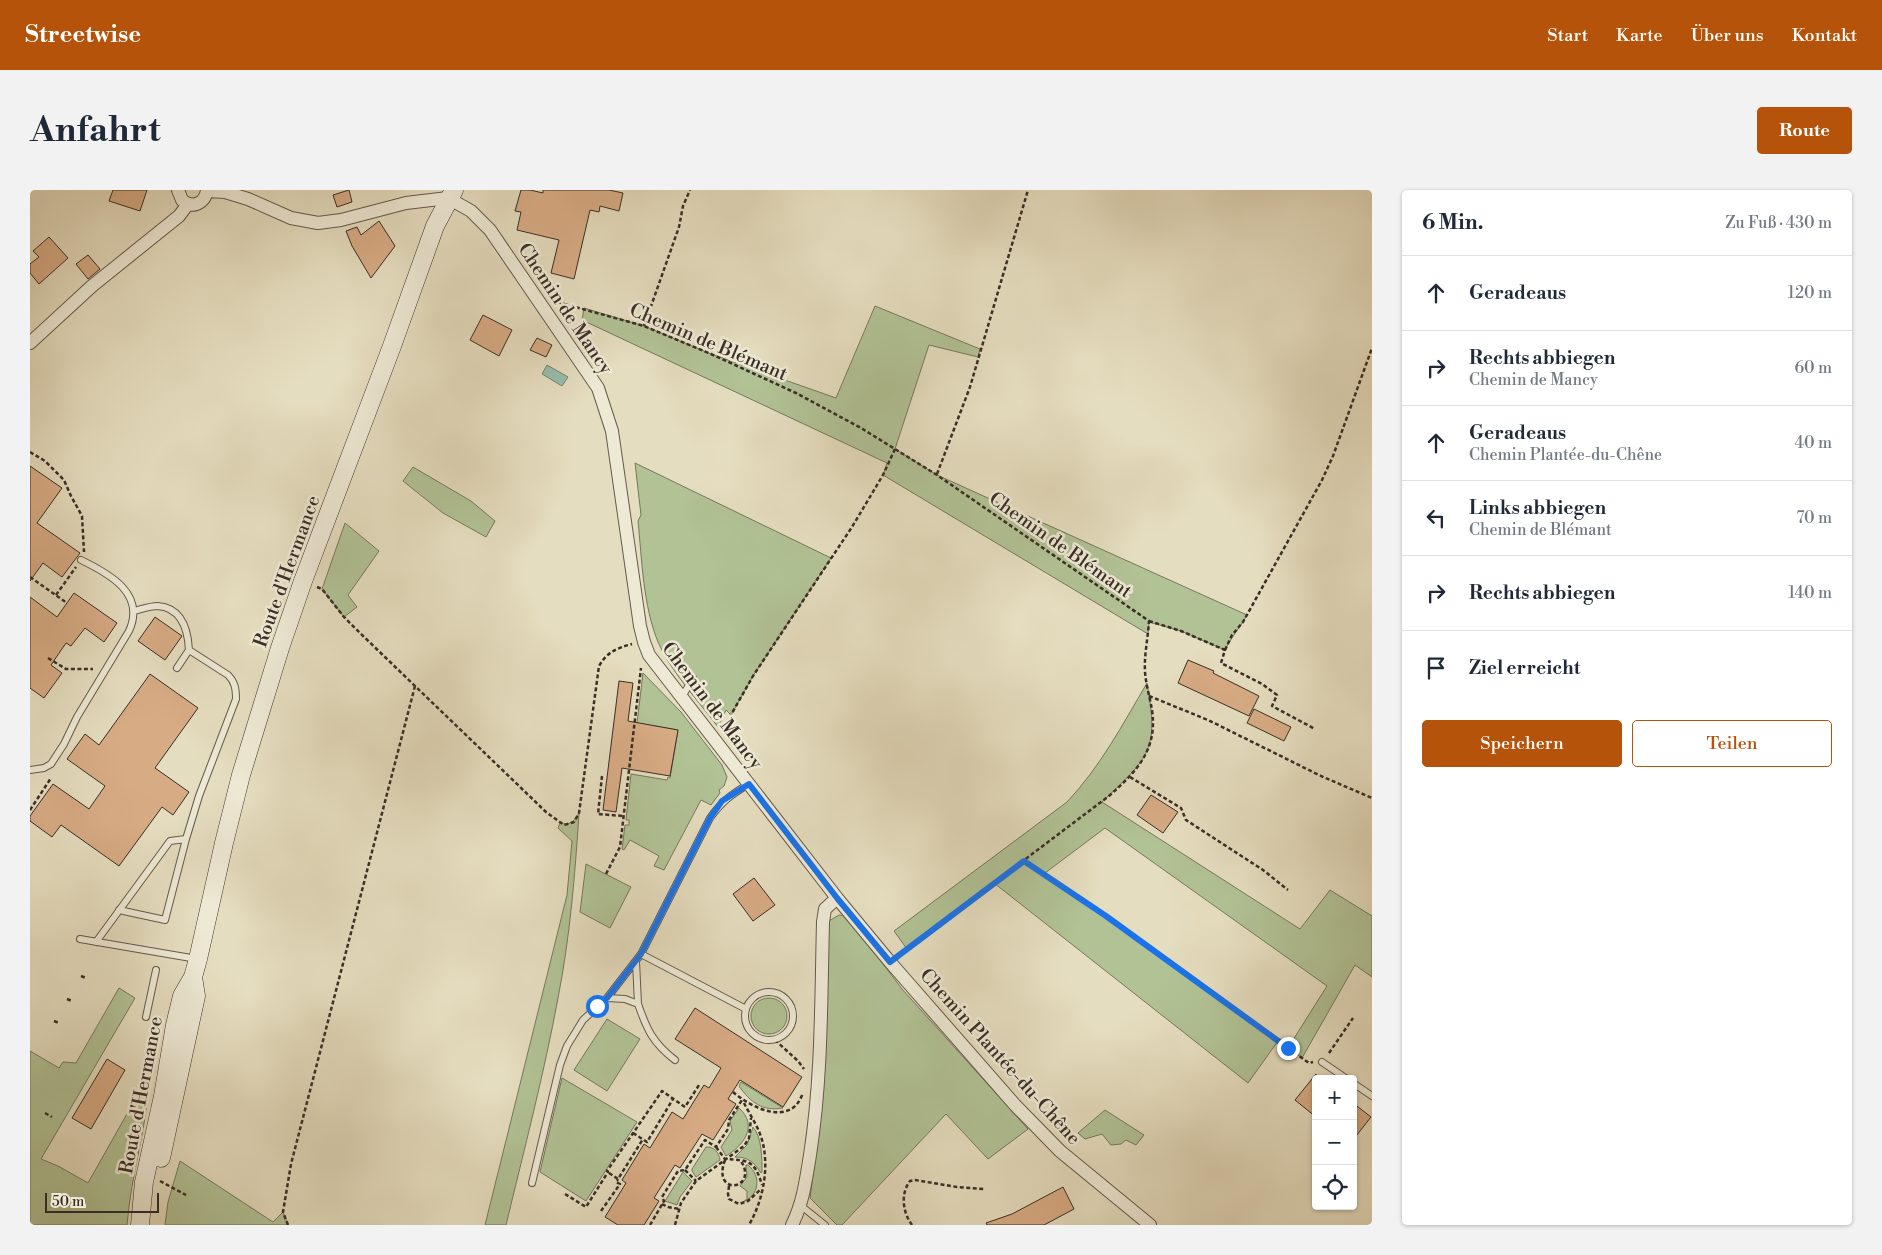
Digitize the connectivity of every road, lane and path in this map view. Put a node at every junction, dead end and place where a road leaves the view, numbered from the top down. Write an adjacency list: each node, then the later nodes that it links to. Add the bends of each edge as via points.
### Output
1 (178, 190): 7 (street, via 182,200)
2 (208, 190): 5 (street); 7 (street, via 196,205)
3 (690, 190): 9 (path)
4 (1028, 190): 14 (path, via 970,387)
5 (252, 194): 6 (street, via 291,218 318,223)
6 (451, 194): 8 (street, Chemin de Mancy, via 490,230); 17 (main road, Route d'Hermance, via 435,226)
7 (188, 204): 10 (street, via 179,216 92,286)
8 (536, 297): 9 (path, Chemin de Blémant); 25 (street, Chemin de Mancy, via 598,388 612,430 640,626)
9 (644, 326): 12 (path, Chemin de Blémant, via 796,393)
10 (30, 343)
11 (1372, 348): 24 (path, via 1322,480)
12 (895, 449): 14 (path, Chemin de Blémant); 34 (path, via 852,527 753,676)
13 (30, 452): 15 (path, via 64,480 81,512 84,527 84,555)
14 (937, 475): 21 (path, Chemin de Blémant)
15 (81, 560): 18 (path); 20 (lane, via 117,581)
16 (30, 577): 18 (path)
17 (303, 582): 30 (path, via 322,589 344,617); 52 (main road, Route d'Hermance, via 241,776)
18 (56, 595): 19 (path)
19 (67, 603)
20 (134, 611): 23 (lane, via 158,606 174,612 185,624); 28 (lane, via 129,631)
21 (1149, 622): 24 (path, via 1181,630); 31 (path, via 1145,673)
22 (617, 648): 30 (path, via 604,658 597,674 579,813 569,824 560,823 546,812)
23 (189, 650): 27 (lane); 43 (lane, via 233,680 236,699)
24 (1225, 650): 33 (path, via 1221,663 1262,684 1277,695 1272,706)
25 (649, 655): 32 (street, Chemin de Mancy); 42 (path, via 642,659)
26 (48, 658): 28 (path, via 66,669)
27 (176, 668)
28 (106, 669): 35 (lane)
29 (693, 678): 32 (lane)
30 (415, 686): 104 (path, via 291,1164 283,1212)
31 (1150, 696): 38 (path, via 1152,736 1146,756); 40 (path)
32 (682, 697): 34 (street, Chemin de Mancy)
33 (1315, 729)
34 (716, 742): 39 (street, Chemin de Mancy)
35 (51, 764): 36 (lane); 41 (path, via 53,774)
36 (30, 770)
37 (602, 776): 42 (path, via 598,814)
38 (1130, 777): 44 (path); 46 (path, via 1181,808 1186,820)
39 (749, 784): 47 (street, Chemin de Mancy); 51 (lane, via 722,801 710,818)
40 (1372, 798)
41 (30, 810)
42 (623, 816): 45 (path, via 620,847)
43 (186, 839): 48 (lane, via 170,841); 48 (lane, via 165,920)
44 (1024, 861): 53 (path); 69 (path, via 1106,916 1309,1063)
45 (606, 874)
46 (1288, 890)
47 (837, 898): 53 (street, Chemin Plantée-du-Chêne); 99 (street, via 825,909 823,922 815,1125)
48 (119, 910): 50 (lane)
49 (80, 939): 50 (lane)
50 (96, 942): 52 (lane)
51 (638, 957): 58 (lane); 61 (lane); 62 (lane)
52 (198, 959): 56 (main road, Route d'Hermance)
53 (890, 962): 111 (street, Chemin Plantée-du-Chêne, via 1049,1141)
54 (156, 970): 63 (lane)
55 (81, 976): 57 (path)
56 (193, 977): 90 (main road, Route d'Hermance, via 196,996); 102 (main road, Route d'Hermance, via 182,996 172,1040 144,1182)
57 (86, 978)
58 (607, 998): 61 (lane); 92 (lane, via 576,1028 564,1052)
59 (67, 999): 60 (path)
60 (72, 1001)
61 (638, 1004): 68 (lane, via 654,1041)
62 (746, 1009): 67 (lane, via 745,1020 751,1032 763,1040); 67 (lane, via 754,997 766,992 780,994 786,999 793,1011 793,1024 785,1035)
63 (146, 1017)
64 (1353, 1018): 69 (path)
65 (54, 1021): 66 (path)
66 (59, 1023)
67 (775, 1040): 70 (path, via 798,1060)
68 (675, 1060)
69 (1322, 1062): 71 (lane)
70 (806, 1074)
71 (1341, 1075)
72 (699, 1086): 77 (path, via 685,1107)
73 (1357, 1086): 76 (lane)
74 (805, 1090): 78 (path, via 794,1107 780,1111 763,1110)
75 (733, 1092): 78 (path)
76 (1372, 1096)
77 (674, 1099): 82 (path, via 662,1091); 83 (path, via 647,1142)
78 (743, 1101): 81 (path); 84 (path)
79 (45, 1113): 80 (path)
80 (52, 1117)
81 (751, 1118): 85 (path, via 746,1142); 94 (path, via 757,1126 764,1152)
82 (633, 1132): 83 (path); 88 (path)
83 (643, 1139): 89 (path)
84 (716, 1147): 85 (path); 87 (path, via 705,1140)
85 (725, 1159): 86 (path); 91 (path); 93 (path, via 722,1175)
86 (741, 1160): 93 (path, via 746,1170 745,1179); 94 (path, via 754,1166)
87 (685, 1170): 91 (path); 98 (path, via 678,1171 662,1197)
88 (608, 1172): 89 (path); 96 (path, via 586,1208)
89 (618, 1179): 101 (path, via 616,1182 620,1184)
90 (156, 1180): 97 (path); 103 (main road, Route d'Hermance)
91 (696, 1181): 100 (path)
92 (532, 1183)
93 (729, 1186): 94 (path, via 729,1200 739,1204 748,1202)
94 (763, 1187): 107 (path)
95 (984, 1189): 110 (path, via 910,1181 905,1191 904,1212)
96 (564, 1194)
97 (186, 1195)
98 (662, 1204): 100 (path); 105 (path)
99 (800, 1205): 108 (street); 109 (lane)
100 (679, 1208): 106 (path)
101 (601, 1211)
102 (140, 1225)
103 (150, 1225)
104 (288, 1225)
105 (650, 1225)
106 (675, 1225)
107 (749, 1225)
108 (792, 1225)
109 (825, 1225)
110 (912, 1225)
111 (1150, 1225)

